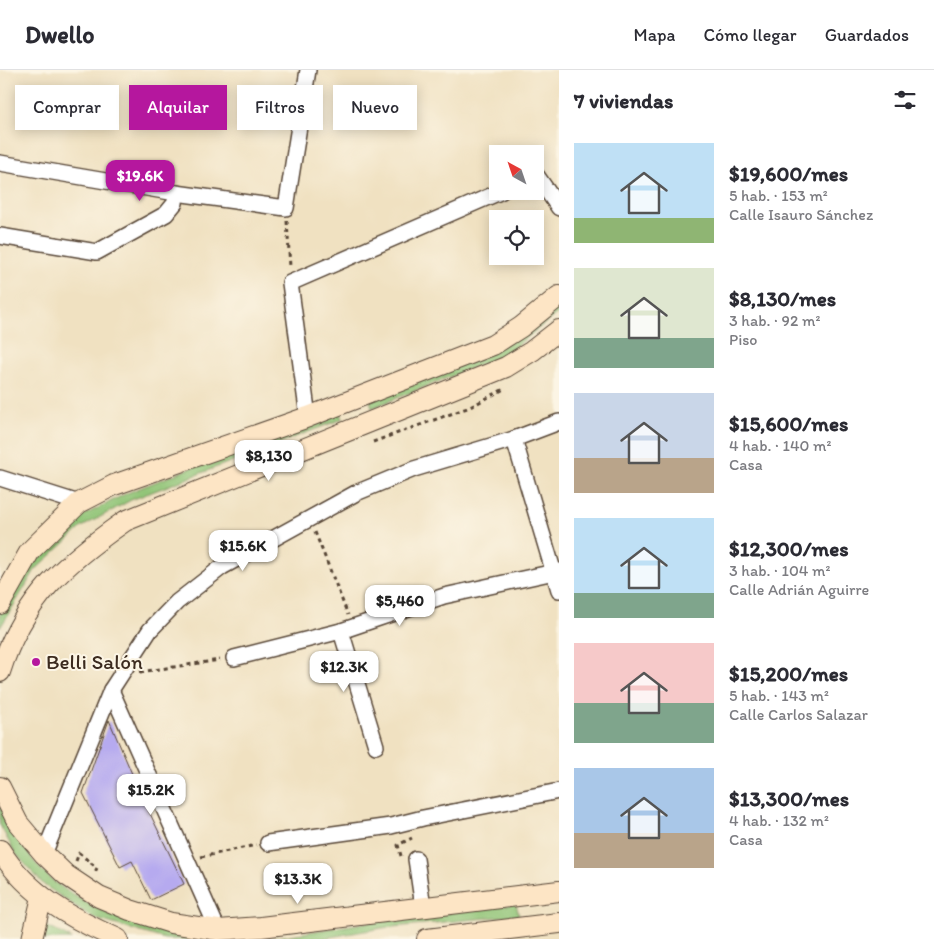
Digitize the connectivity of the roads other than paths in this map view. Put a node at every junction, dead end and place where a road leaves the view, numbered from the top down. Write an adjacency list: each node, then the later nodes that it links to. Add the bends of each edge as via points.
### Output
1 (308, 70): 4 (street, via 286,208)
2 (0, 163): 4 (street)
3 (544, 186): 6 (street)
4 (176, 193): 7 (street, via 166,214 97,252)
5 (489, 197): 11 (street, via 290,283)
6 (559, 208)
7 (0, 236)
8 (559, 296): 10 (main road, via 521,328 492,345)
9 (559, 330): 13 (main road, via 506,367)
10 (347, 402): 11 (main road); 13 (main road)
11 (308, 417): 16 (main road, via 114,485)
12 (559, 422): 14 (street)
13 (362, 436): 22 (main road, via 125,521 81,552 50,581 25,615)
14 (514, 439): 17 (street); 23 (street, via 414,469 356,492 222,567 177,602 150,630)
15 (0, 478): 16 (street)
16 (78, 503): 19 (main road, via 30,551)
17 (556, 572): 18 (street); 20 (street, via 444,596)
18 (559, 590)
19 (0, 604)
20 (341, 631): 21 (street); 24 (street)
21 (234, 658)
22 (0, 672)
23 (111, 690): 29 (street); 37 (street)
24 (376, 746)
25 (0, 787): 29 (main road, via 18,822)
26 (559, 792): 27 (street, via 391,826)
27 (268, 843)
28 (0, 850): 33 (main road, via 9,864)
29 (44, 854): 37 (main road, via 66,875 100,898 171,923)
30 (416, 859): 34 (street)
31 (559, 890): 32 (main road)
32 (532, 893): 34 (main road); 36 (main road)
33 (42, 897): 38 (main road); 39 (main road, via 80,923)
34 (423, 907): 37 (main road)
35 (559, 923): 36 (main road)
36 (536, 926): 40 (main road)
37 (218, 930)
38 (32, 939)
39 (118, 939)
40 (427, 939)

